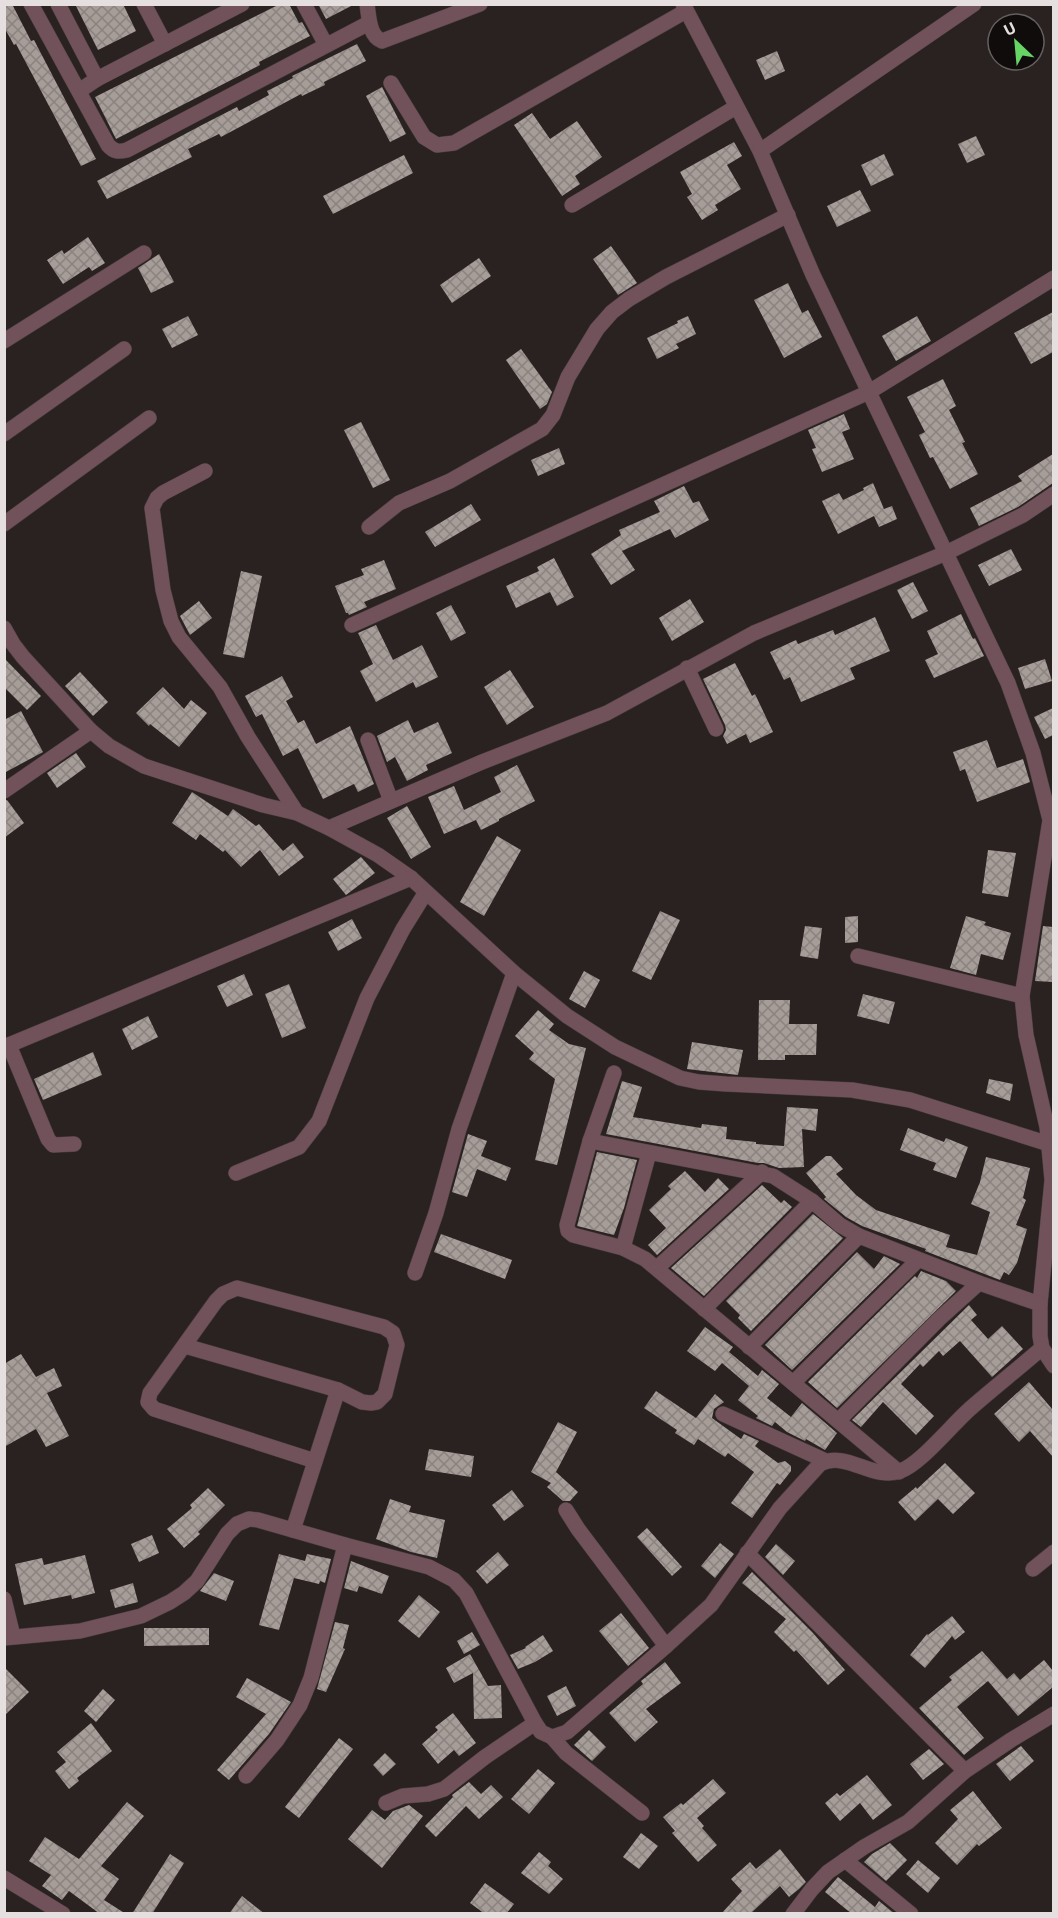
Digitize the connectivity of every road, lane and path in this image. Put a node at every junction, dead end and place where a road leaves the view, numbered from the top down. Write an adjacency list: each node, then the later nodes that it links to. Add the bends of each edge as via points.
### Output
1 (31, 4): 16 (street)
2 (58, 4): 14 (street)
3 (144, 4): 12 (street)
4 (242, 4): 10 (street)
5 (304, 4): 13 (street)
6 (367, 4): 11 (street)
7 (480, 4): 11 (street, via 382,42)
8 (974, 4): 18 (street)
9 (685, 8): 15 (street, via 454,143 437,145 424,137); 17 (street)
10 (224, 9): 12 (street)
11 (369, 23): 13 (street)
12 (165, 44): 14 (street)
13 (326, 45): 16 (street, via 120,152 108,145)
14 (97, 79): 16 (street)
15 (391, 83)
16 (79, 91)
17 (736, 107): 18 (street); 19 (street)
18 (759, 151): 20 (street)
19 (572, 205)
20 (788, 214): 25 (street); 31 (street, via 629,298 597,328 542,429 450,481 399,503)
21 (144, 253): 23 (street)
22 (1053, 278): 25 (street)
23 (4, 341)
24 (124, 349): 27 (street)
25 (869, 392): 32 (street); 33 (street)
26 (149, 418): 30 (street)
27 (4, 434)
28 (206, 471): 42 (street, via 163,493 152,508 171,621 179,637 220,687)
29 (1053, 494): 32 (street, via 1023,515)
30 (4, 524)
31 (369, 528)
32 (946, 553): 36 (street, via 754,633); 43 (street, via 1012,694)
33 (352, 625)
34 (4, 628): 35 (street)
35 (9, 646): 38 (street)
36 (687, 668): 37 (street); 41 (street, via 607,713)
37 (716, 729)
38 (90, 731): 40 (street); 42 (street, via 144,766 263,806)
39 (368, 740): 41 (street)
40 (4, 791)
41 (391, 801): 44 (street)
42 (297, 813): 44 (street)
43 (1052, 819): 49 (street)
44 (329, 828): 45 (street)
45 (411, 878): 46 (street); 50 (street)
46 (426, 892): 48 (street); 58 (street, via 367,998 319,1120 308,1137 299,1147)
47 (858, 956): 49 (street)
48 (514, 973): 53 (street, via 567,1016 615,1047 680,1078 864,1092); 64 (street)
49 (1022, 996): 52 (street, via 1026,1035)
50 (7, 1046): 55 (street, via 48,1139 53,1145)
51 (614, 1073): 54 (street)
52 (1047, 1097): 53 (street)
53 (1050, 1136): 66 (street, via 1052,1180)
54 (590, 1141): 56 (street); 61 (street, via 568,1231)
55 (74, 1144)
56 (649, 1153): 57 (street); 61 (street)
57 (762, 1172): 59 (street); 63 (street)
58 (236, 1173)
59 (812, 1201): 60 (street); 67 (street)
60 (860, 1236): 62 (street); 69 (street)
61 (623, 1248): 63 (street)
62 (918, 1260): 65 (street); 72 (street)
63 (657, 1268): 67 (street)
64 (414, 1273)
65 (979, 1283): 66 (street); 75 (street)
66 (1040, 1304): 70 (street)
67 (704, 1309): 69 (street)
68 (185, 1346): 73 (street); 73 (street, via 216,1301 237,1288 384,1327 393,1333 397,1345 381,1398 362,1402); 76 (street, via 150,1393 151,1406)
69 (749, 1347): 72 (street)
70 (1042, 1348): 71 (street); 78 (street, via 970,1408 912,1465)
71 (1053, 1366)
72 (793, 1383): 75 (street)
73 (338, 1390): 76 (street)
74 (723, 1414): 77 (street)
75 (838, 1420): 78 (street)
76 (315, 1461): 80 (street)
77 (826, 1461): 78 (street); 83 (street, via 780,1508)
78 (899, 1472)
79 (566, 1510): 87 (street)
80 (293, 1530): 81 (street); 86 (street, via 249,1519 237,1524 197,1581 170,1602 141,1616 80,1631)
81 (345, 1545): 89 (street, via 429,1567 454,1580 466,1593); 92 (street, via 311,1678 300,1704 278,1740)
82 (1053, 1552): 84 (street)
83 (747, 1553): 87 (street, via 711,1605); 91 (street)
84 (1033, 1569)
85 (4, 1599): 86 (street)
86 (8, 1631)
87 (666, 1646): 90 (street, via 567,1732)
88 (1052, 1717): 91 (street)
89 (535, 1723): 90 (street, via 541,1732); 93 (street, via 444,1789)
90 (552, 1737): 94 (street, via 566,1754)
91 (965, 1772): 95 (street, via 908,1822)
92 (246, 1776)
93 (386, 1803)
94 (642, 1813)
95 (845, 1860): 98 (street, via 828,1872); 99 (street)
96 (4, 1878): 97 (street)
97 (58, 1912)
98 (793, 1914)
99 (910, 1914)

